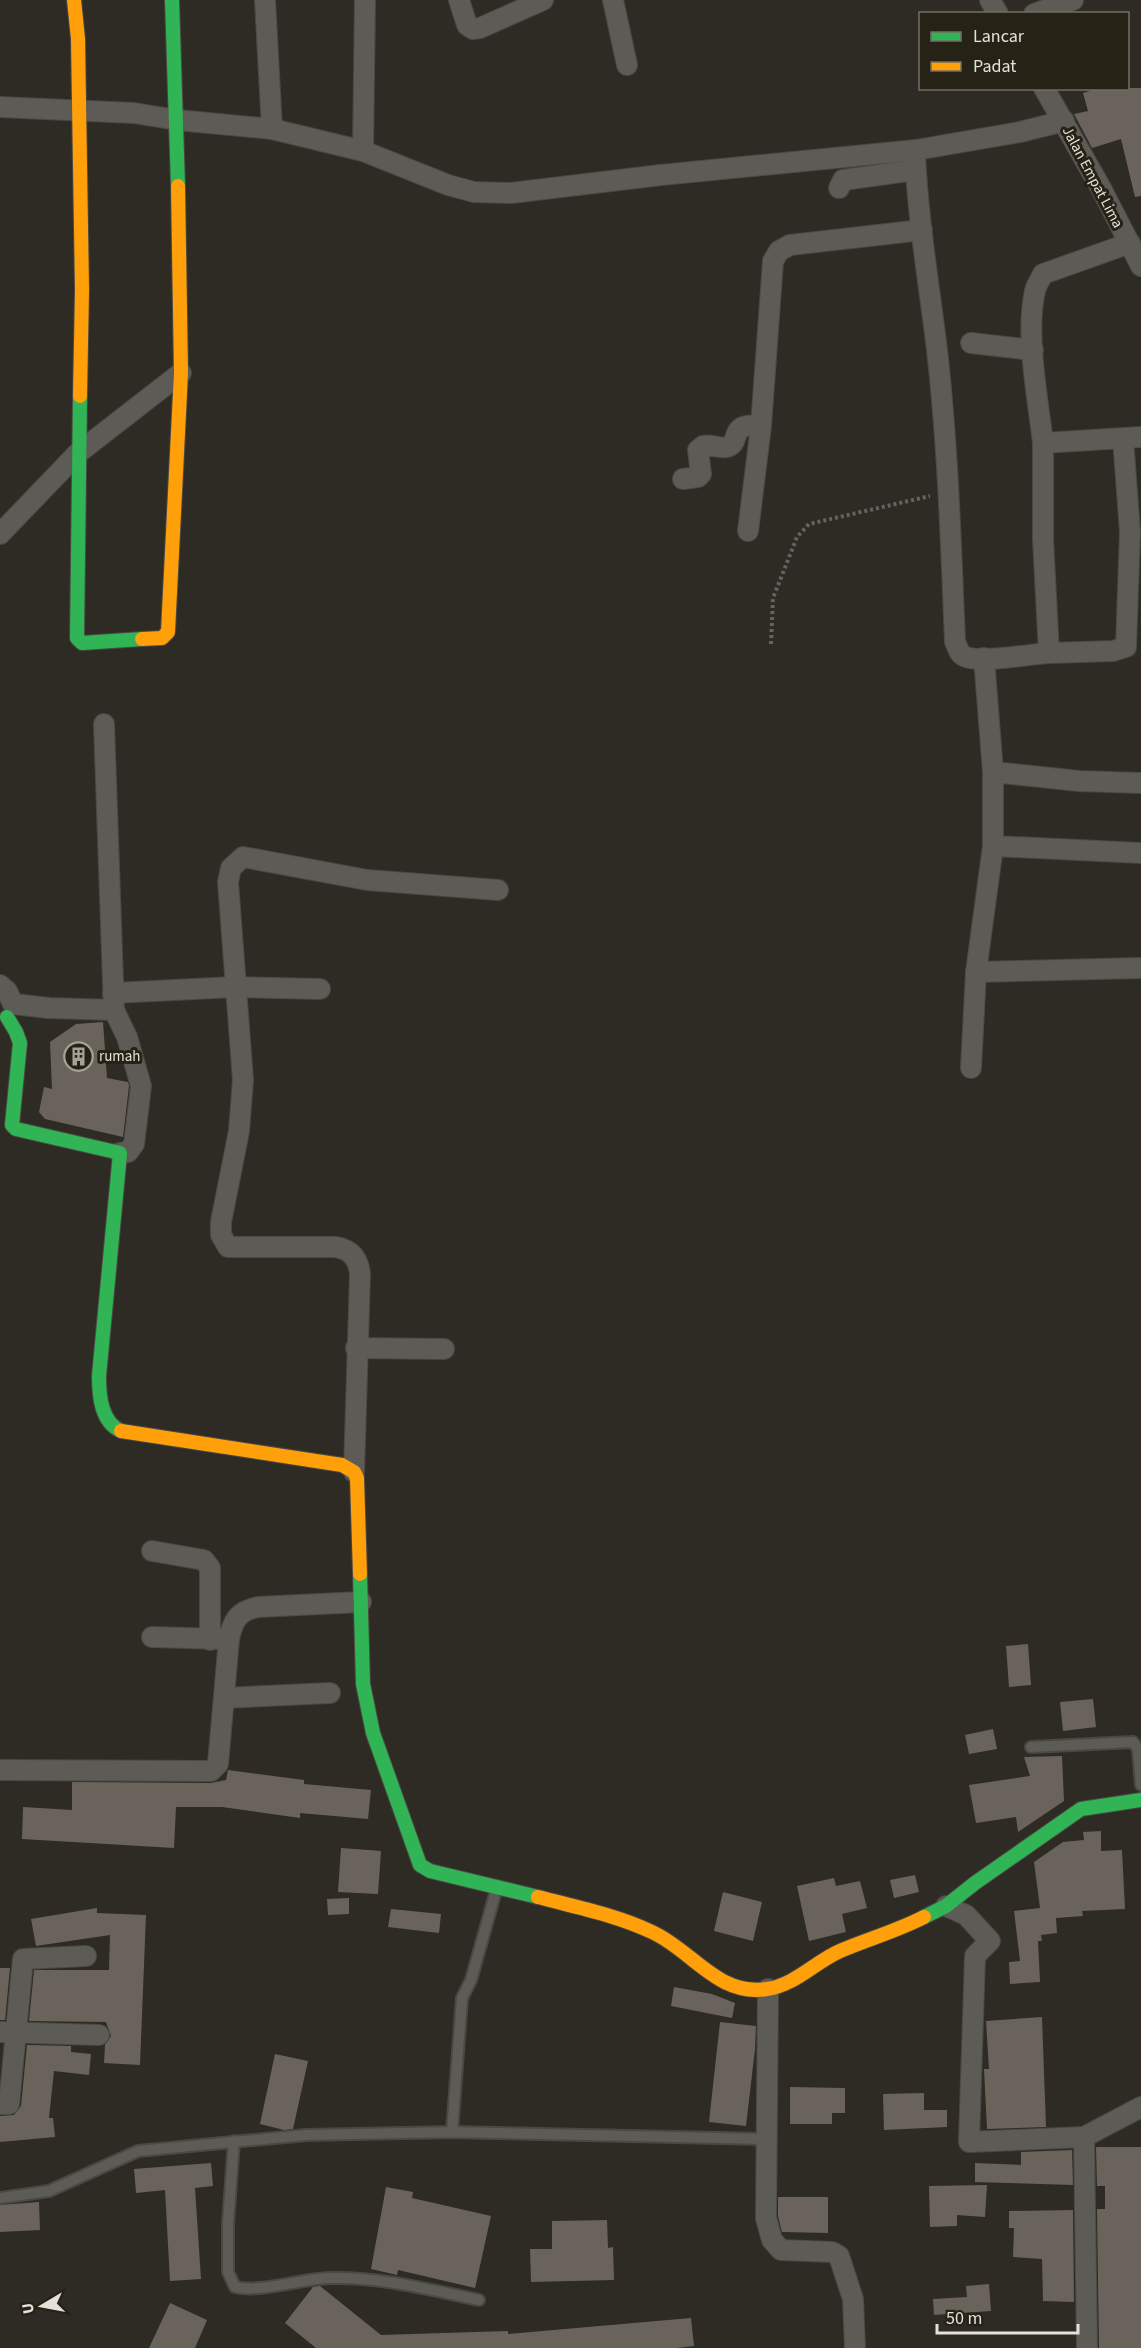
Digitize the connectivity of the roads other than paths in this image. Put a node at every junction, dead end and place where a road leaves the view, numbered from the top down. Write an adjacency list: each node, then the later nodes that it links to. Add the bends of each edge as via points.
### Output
1 (74, 0): 13 (street)
2 (172, 0): 14 (street)
3 (265, 0): 16 (street)
4 (365, 0): 18 (street)
5 (459, 0): 6 (street, via 467,25 473,29)
6 (543, 0)
7 (613, 0): 10 (street)
8 (1073, 0): 9 (street)
9 (1040, 12)
10 (627, 65)
11 (1045, 90): 15 (street, Jalan Empat Lima)
12 (0, 107): 13 (street)
13 (79, 111): 14 (street, via 134,113); 30 (street, via 82,290)
14 (177, 120): 16 (street); 26 (street)
15 (1064, 122): 17 (street); 22 (street, Jalan Empat Lima)
16 (272, 129): 18 (street)
17 (916, 150): 18 (street, via 511,193 474,192 448,185); 19 (street)
18 (363, 151)
19 (915, 170): 20 (street, via 843,180); 21 (street)
20 (839, 188)
21 (922, 230): 27 (street, via 789,245 779,251 773,261); 35 (street, via 937,351 956,642 966,657)
22 (1130, 243): 23 (street, Jalan Empat Lima); 25 (street, via 1043,274 1035,289)
23 (1141, 266)
24 (971, 343): 25 (street)
25 (1033, 350): 29 (street)
26 (180, 373): 30 (street); 30 (street, via 176,508 166,637 82,643 76,638)
27 (761, 426): 31 (street, via 743,426 727,447 703,446 698,450 701,474); 32 (street)
28 (1132, 437): 29 (street); 34 (street, via 1126,647)
29 (1043, 443): 34 (street)
30 (78, 453): 33 (street)
31 (683, 479)
32 (748, 531)
33 (0, 534)
34 (1049, 653): 35 (street)
35 (984, 658): 37 (street)
36 (104, 724): 47 (street)
37 (993, 772): 38 (street); 39 (street)
38 (1141, 783)
39 (993, 846): 40 (street); 43 (street)
40 (1141, 853)
41 (498, 890): 45 (street, via 367,880 243,857 231,868 228,882)
42 (1141, 968): 43 (street)
43 (976, 972): 49 (street)
44 (0, 985): 48 (street, via 7,991)
45 (235, 987): 46 (street); 47 (street); 51 (street, via 243,1080 239,1131 221,1235 228,1247 335,1247 348,1251 360,1268)
46 (320, 989)
47 (113, 1002): 48 (street); 50 (street, via 141,1086 134,1144 128,1152)
48 (7, 1014): 50 (street, via 20,1049 12,1125)
49 (971, 1068)
50 (120, 1154): 53 (street, via 99,1376 100,1402 109,1422 119,1431 342,1465)
51 (357, 1348): 52 (street); 53 (street)
52 (444, 1349)
53 (354, 1472): 55 (street, via 359,1484)
54 (152, 1551): 57 (street, via 208,1563)
55 (361, 1602): 57 (street, via 246,1609); 64 (street, via 363,1684 368,1715 415,1855 420,1865 430,1871)
56 (152, 1637): 57 (street)
57 (219, 1639): 59 (street)
58 (330, 1693): 59 (street)
59 (224, 1698): 61 (street, via 218,1764 211,1771)
60 (1031, 1747): 62 (lane, via 1134,1742)
61 (0, 1770)
62 (1141, 1785)
63 (1141, 1800): 65 (street, via 1081,1809)
64 (497, 1886): 67 (street, via 651,1931 727,1984); 72 (lane, via 471,1980 462,1998)
65 (946, 1906): 67 (street, via 900,1929 838,1952 805,1974); 73 (street, via 966,1915 990,1941 975,1956 969,2142)
66 (86, 1956): 68 (street, via 22,1959)
67 (768, 1989): 74 (street)
68 (8, 2033): 69 (street); 70 (street, via 9,2104)
69 (99, 2035)
70 (0, 2104)
71 (1141, 2107): 73 (street)
72 (452, 2132): 74 (lane); 75 (lane, via 306,2135)
73 (1084, 2137): 79 (street)
74 (765, 2139): 78 (street, via 766,2218 772,2240 781,2250 832,2252 839,2256 853,2299)
75 (234, 2141): 76 (lane, via 138,2151 50,2192); 77 (lane, via 228,2272 235,2287 251,2290 331,2278 399,2284)
76 (0, 2198)
77 (479, 2300)
78 (855, 2348)
79 (1087, 2348)

